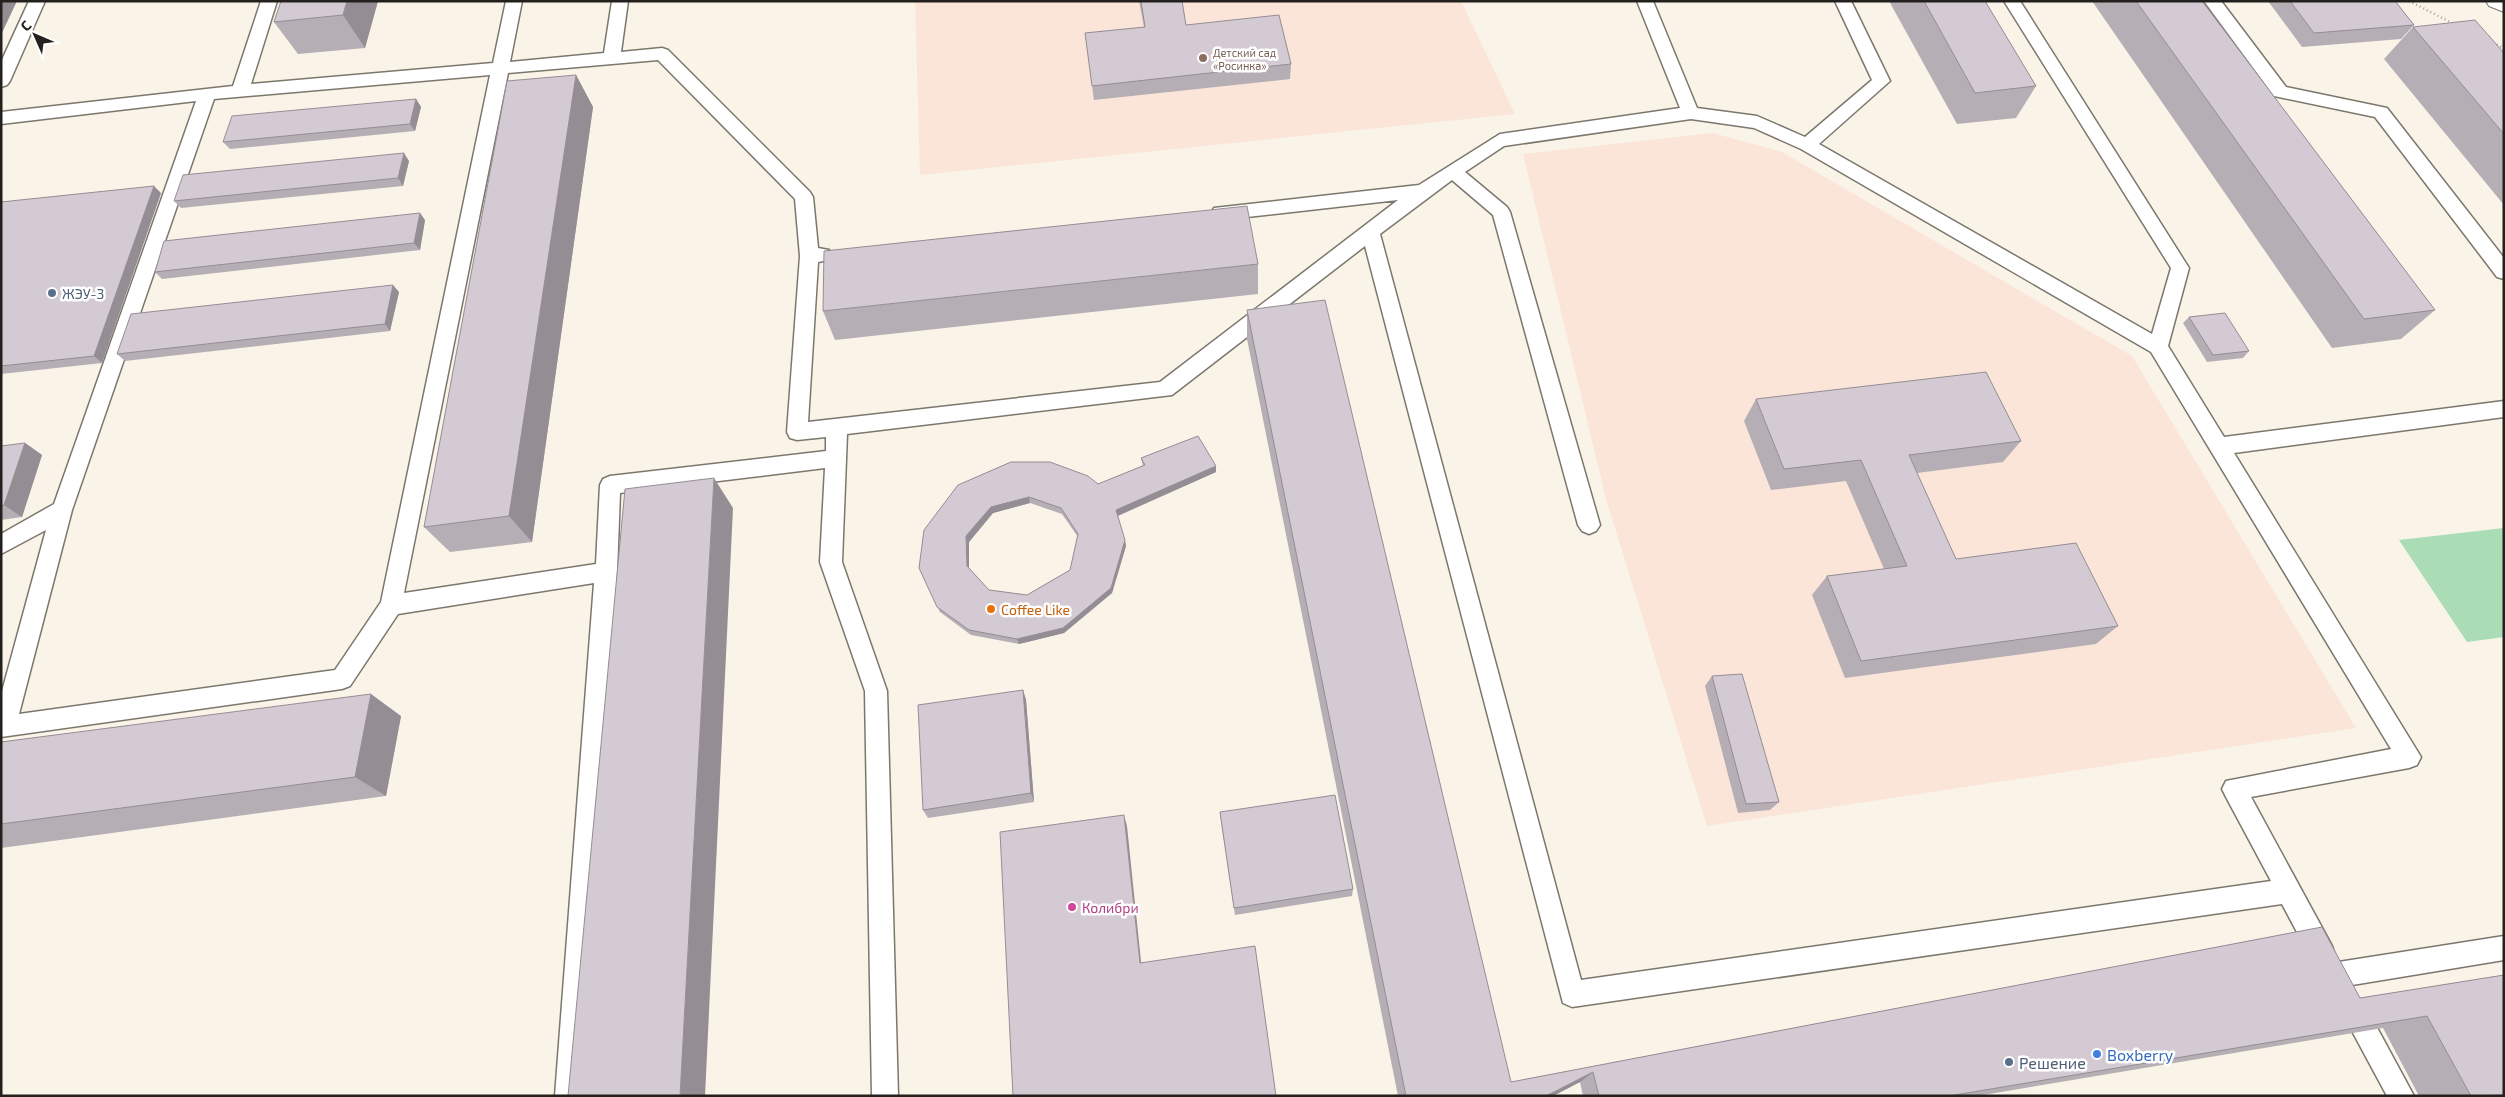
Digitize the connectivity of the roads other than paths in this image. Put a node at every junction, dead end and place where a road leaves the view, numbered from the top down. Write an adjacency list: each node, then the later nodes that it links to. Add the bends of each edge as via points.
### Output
1 (38, 1): 13 (lane)
2 (269, 1): 14 (lane)
3 (514, 1): 12 (lane)
4 (620, 1): 11 (lane)
5 (1645, 1): 16 (lane)
6 (1843, 1): 18 (lane, via 1881,80)
7 (2012, 1): 26 (lane, via 2180,268)
8 (2212, 1): 25 (lane, via 2280,92 2381,112)
9 (2496, 1): 10 (street)
10 (2504, 5)
11 (612, 59): 12 (lane); 24 (lane, via 662,54 804,197)
12 (500, 68): 14 (lane); 35 (lane)
13 (1, 81)
14 (240, 91): 15 (lane)
15 (207, 94): 17 (lane); 31 (lane)
16 (1690, 113): 18 (lane, via 1757,122); 19 (lane, via 1500,140)
17 (1, 118)
18 (1807, 145): 26 (lane)
19 (1453, 171): 20 (lane); 32 (lane, via 1501,212)
20 (1423, 191): 21 (lane); 22 (lane)
21 (1205, 214)
22 (1370, 231): 28 (lane, via 1165,389); 37 (lane, via 1572,994)
23 (839, 253): 24 (lane)
24 (809, 256): 28 (lane, via 797,432)
25 (2504, 272)
26 (2158, 347): 29 (lane)
27 (2504, 409): 29 (lane)
28 (837, 427): 30 (lane)
29 (2219, 446): 37 (lane, via 2409,757 2234,790)
30 (836, 458): 34 (lane, via 610,485); 41 (lane, via 831,562 876,691)
31 (62, 510): 33 (lane); 36 (lane)
32 (1589, 525)
33 (1, 545)
34 (606, 572): 35 (lane); 40 (lane)
35 (391, 605): 36 (lane, via 342,679)
36 (2, 727)
37 (2288, 891): 38 (lane, via 2338,983)
38 (2504, 948)
39 (2365, 1031): 42 (lane)
40 (568, 1096)
41 (885, 1096)
42 (2401, 1096)

